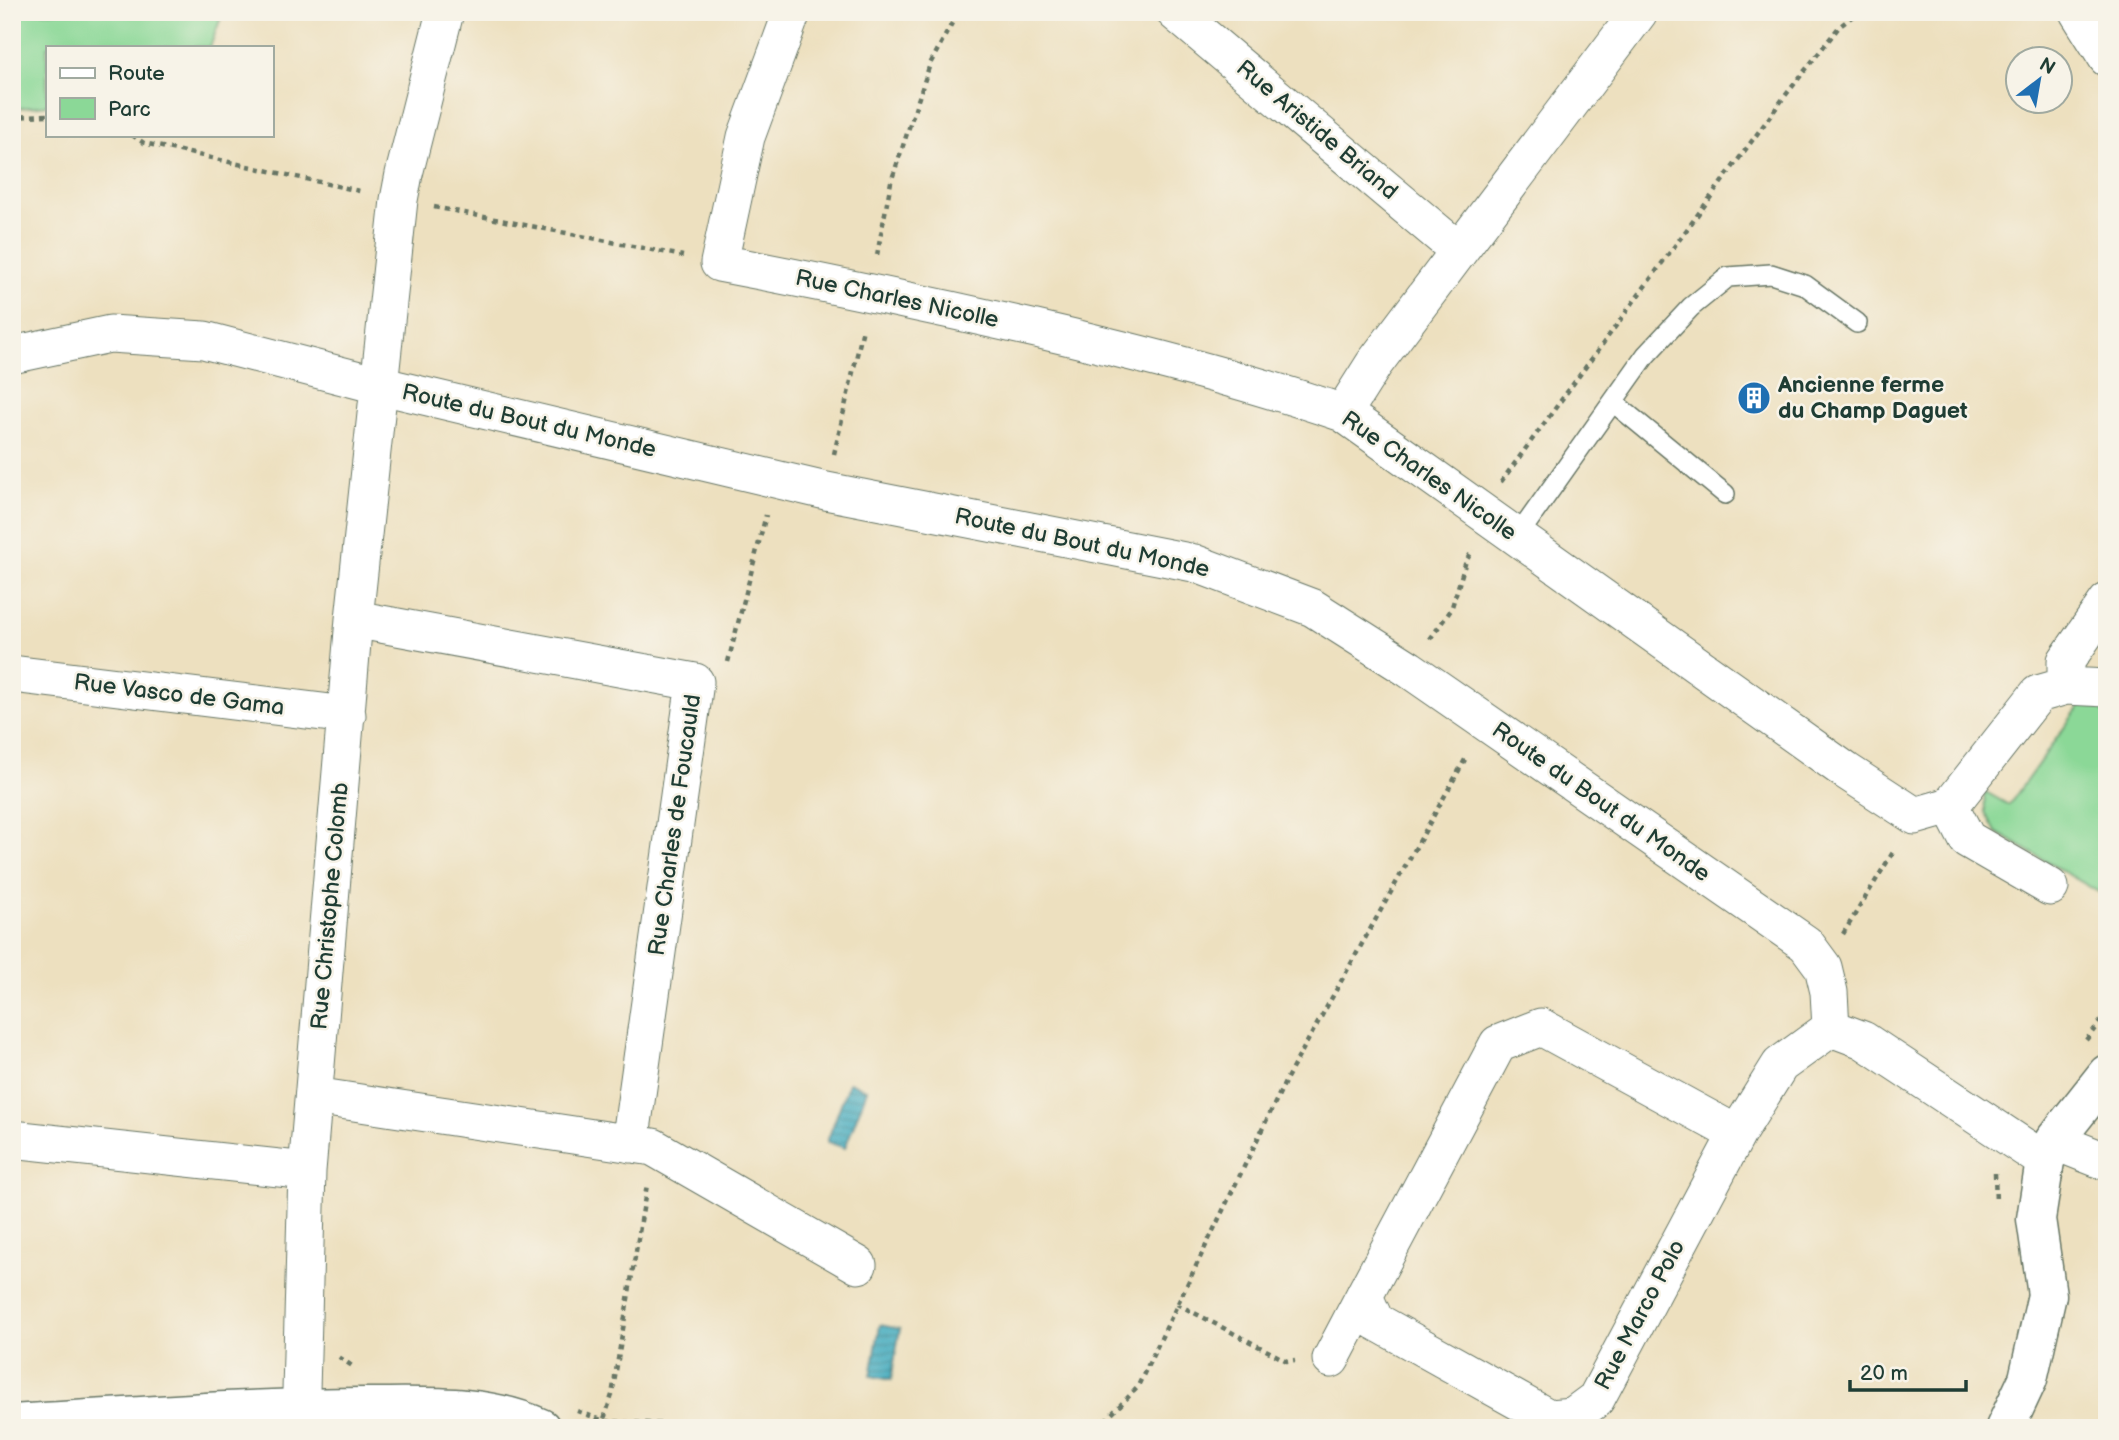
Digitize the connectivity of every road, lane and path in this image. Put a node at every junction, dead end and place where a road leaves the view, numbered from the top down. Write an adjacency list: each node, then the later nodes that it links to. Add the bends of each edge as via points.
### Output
1 (22, 12): 9 (path)
2 (445, 12): 17 (street, Rue Christophe Colomb, via 404,174)
3 (792, 12): 14 (street, Rue Charles Nicolle, via 746,137 719,263)
4 (958, 12): 14 (path, via 930,64 891,182)
5 (1175, 12): 13 (street, Rue Aristide Briand)
6 (1640, 12): 13 (street)
7 (1858, 12): 23 (path, via 1839,27 1785,96)
8 (2078, 12): 10 (street)
9 (12, 23)
10 (2107, 58)
11 (46, 115): 12 (path)
12 (12, 117)
13 (1458, 250): 19 (street)
14 (871, 291): 19 (street, Rue Charles Nicolle, via 1166,359); 20 (path)
15 (1857, 323): 18 (lane, via 1805,285 1771,274 1728,277 1691,307 1646,355)
16 (12, 355): 17 (street, Route du Bout du Monde, via 110,334 204,340)
17 (379, 385): 20 (street, Route du Bout du Monde); 25 (street, Rue Christophe Colomb)
18 (1613, 402): 21 (lane); 23 (lane)
19 (1343, 413): 23 (street, Rue Charles Nicolle)
20 (826, 491): 26 (street, Route du Bout du Monde, via 1194,563 1313,608)
21 (1725, 494)
22 (767, 513): 28 (path, via 721,687)
23 (1497, 523): 26 (path, via 1466,561 1451,610); 34 (street, Rue Charles Nicolle)
24 (2107, 603): 29 (street, via 2066,661)
25 (354, 619): 28 (street, Rue Charles de Foucauld); 31 (street, Rue Christophe Colomb)
26 (1409, 669): 36 (street, Route du Bout du Monde, via 1806,944)
27 (12, 674): 31 (street, Rue Vasco de Gama)
28 (695, 682): 42 (street, Rue Charles de Foucauld)
29 (2066, 686): 30 (street); 33 (street, via 2038,694)
30 (2107, 688)
31 (346, 715): 39 (street, Rue Christophe Colomb)
32 (1470, 751): 48 (path, via 1287,1078)
33 (1950, 806): 34 (street); 35 (street, via 1967,839)
34 (1915, 816): 36 (path)
35 (2050, 887)
36 (1822, 967): 37 (street, Route du Bout du Monde)
37 (1831, 1028): 40 (street, Rue Marco Polo, via 1780,1065); 43 (street, via 1863,1040)
38 (2107, 1074): 43 (street)
39 (314, 1096): 42 (street); 45 (street, Rue Christophe Colomb)
40 (1737, 1134): 47 (street, via 1541,1027 1498,1044); 47 (street, Rue Marco Polo, via 1596,1399 1573,1416 1549,1418 1375,1321)
41 (12, 1139): 45 (street)
42 (641, 1146): 46 (street); 52 (path, via 612,1395)
43 (2050, 1151): 44 (street); 57 (street, via 2036,1219 2046,1295 2028,1379)
44 (2107, 1162)
45 (307, 1171): 50 (street, Rue Christophe Colomb)
46 (858, 1265)
47 (1364, 1296): 49 (street)
48 (1177, 1304): 49 (path, via 1287,1361); 56 (path, via 1137,1388)
49 (1331, 1359)
50 (301, 1418): 51 (street, via 444,1407); 53 (street)
51 (553, 1418): 52 (path)
52 (604, 1421): 54 (path); 55 (path)
53 (12, 1424)
54 (601, 1428)
55 (741, 1428)
56 (1098, 1428)
57 (2005, 1428)

